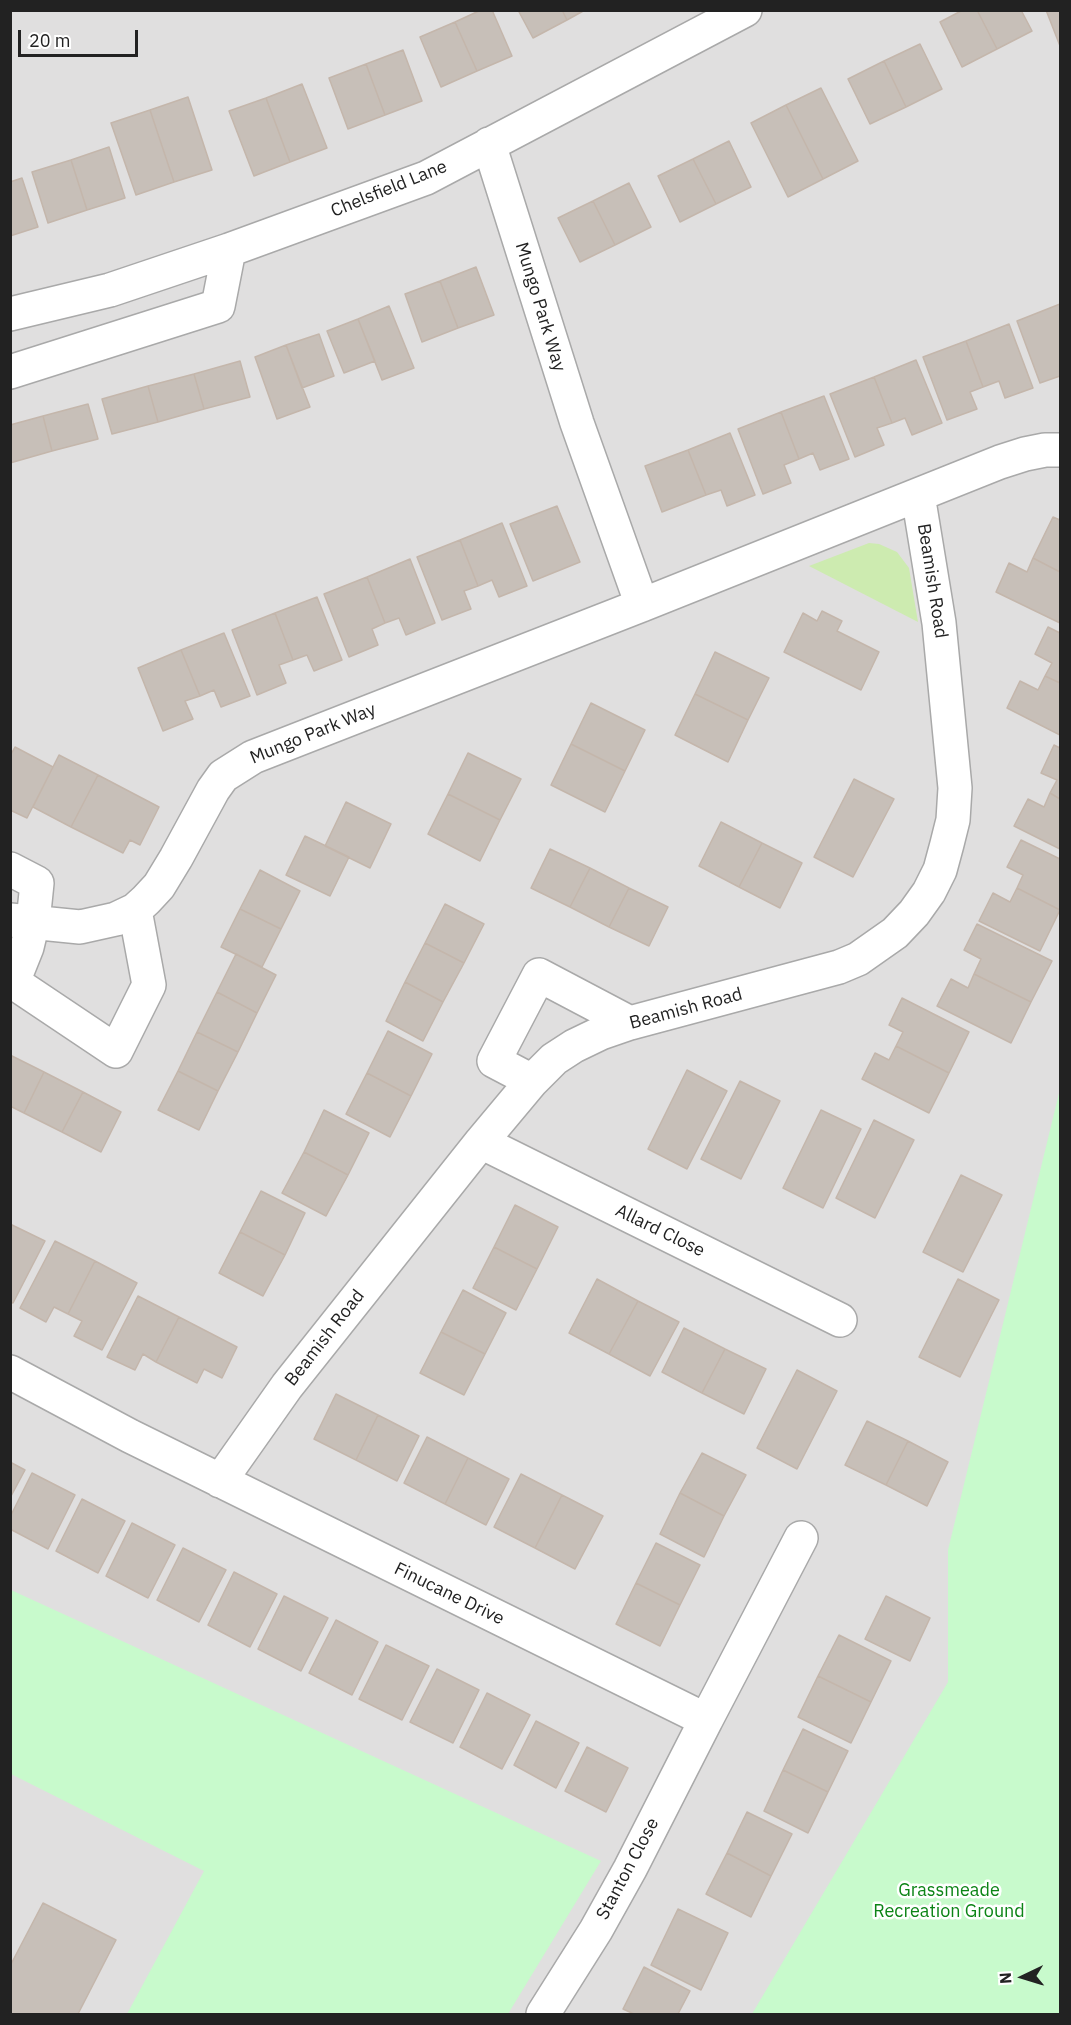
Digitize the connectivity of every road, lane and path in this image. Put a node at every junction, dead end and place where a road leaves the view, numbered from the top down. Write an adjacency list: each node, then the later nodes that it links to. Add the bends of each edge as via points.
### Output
1 (745, 10): 2 (street, Chelsfield Lane)
2 (489, 144): 3 (street, Chelsfield Lane, via 426,178); 8 (street, Mungo Park Way, via 577,423)
3 (229, 250): 4 (street, Chelsfield Lane, via 110,290); 5 (street, via 218,306)
4 (10, 314)
5 (10, 372)
6 (1060, 450): 7 (street, Mungo Park Way, via 1024,454)
7 (918, 495): 8 (street, Mungo Park Way); 12 (street, Beamish Road, via 939,622 955,788 948,844 929,892 895,933 839,968)
8 (642, 605): 10 (street, Mungo Park Way, via 238,765 213,790 159,886)
9 (10, 869): 11 (street, via 37,883)
10 (135, 910): 11 (street, Mungo Park Way, via 116,920 80,927); 11 (street, via 149,985 116,1051 12,982 27,947)
11 (22, 921)
12 (630, 1023): 13 (street, Beamish Road, via 574,1046); 13 (street, via 538,975 494,1061)
13 (532, 1081): 14 (street, Beamish Road)
14 (481, 1142): 15 (street, Allard Close); 17 (street, Beamish Road, via 286,1386)
15 (840, 1320)
16 (10, 1372): 17 (street, Finucane Drive)
17 (220, 1481): 19 (street, Finucane Drive)
18 (801, 1538): 19 (street)
19 (706, 1720): 20 (street, Stanton Close, via 630,1869)
20 (543, 2014)

